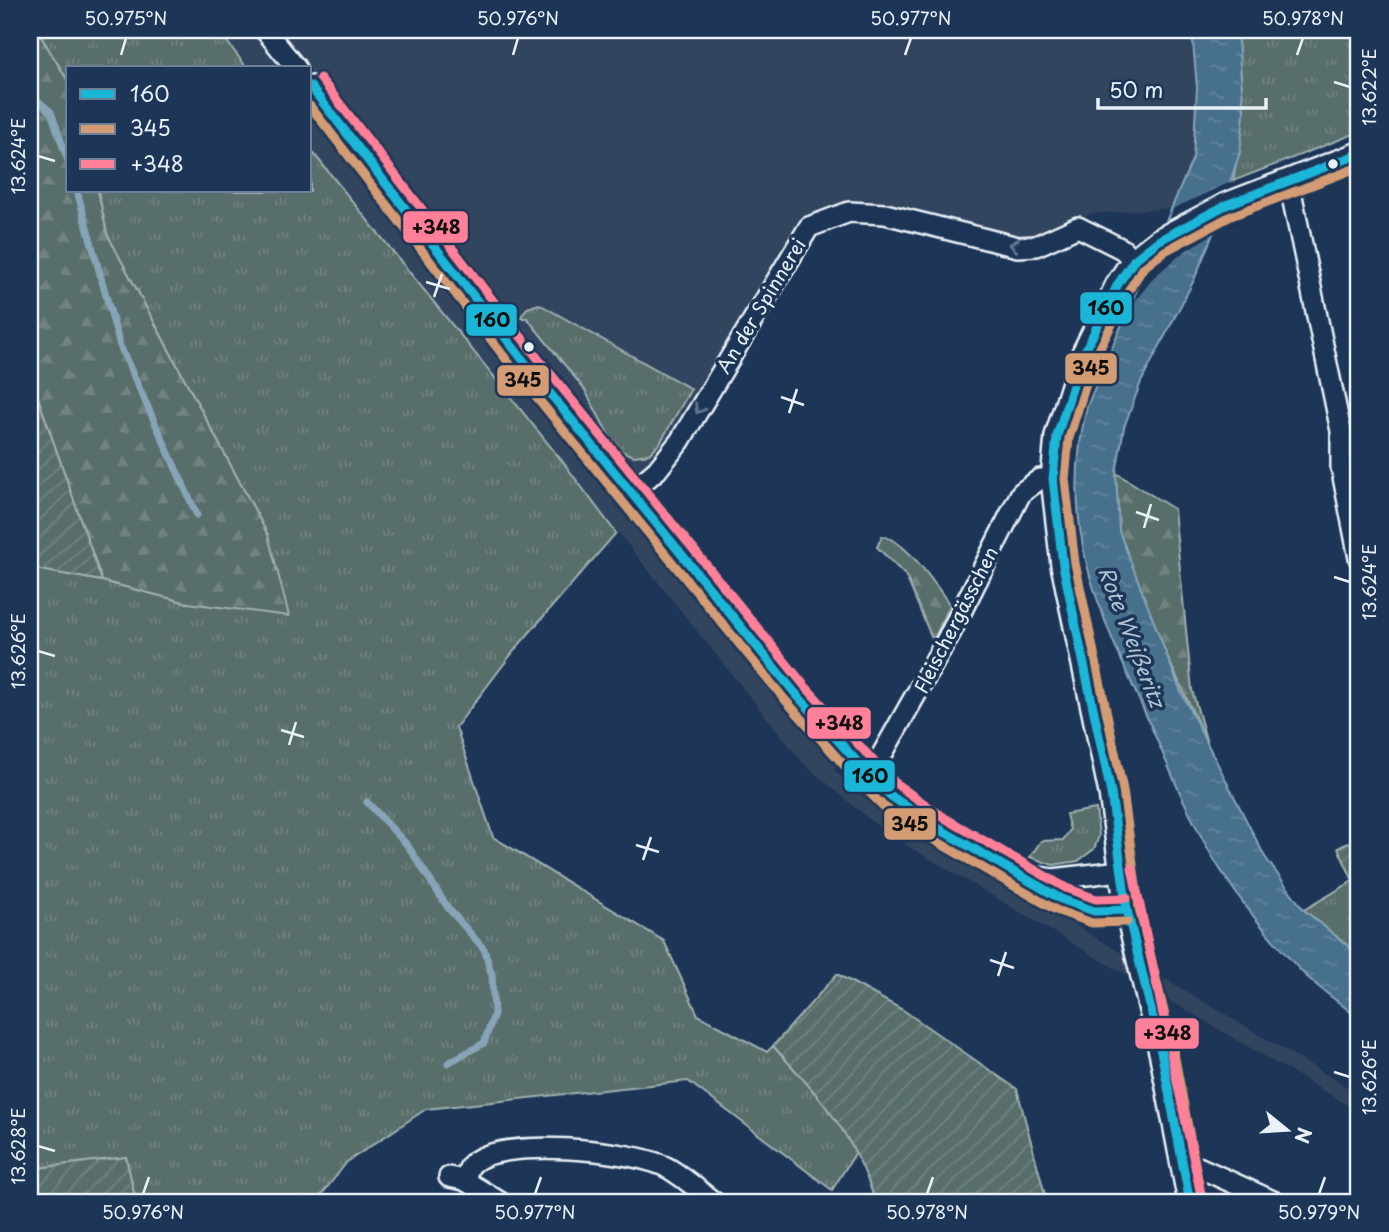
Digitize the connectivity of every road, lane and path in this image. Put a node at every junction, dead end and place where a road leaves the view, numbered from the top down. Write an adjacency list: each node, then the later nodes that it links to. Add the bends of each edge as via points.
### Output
1 (265, 30): 2 (street)
2 (294, 66)
3 (312, 89): 8 (street)
4 (1359, 154): 5 (street)
5 (1289, 183): 6 (street, via 1226,205 1158,241); 9 (street, via 1341,431 1341,467)
6 (1134, 260): 7 (street, via 1082,357 1057,436); 8 (street, An der Spinnerei, one-way to 8, via 1078,227 1036,246 1018,247 885,214 849,212 809,227 680,441 657,470)
7 (1053, 479): 10 (street, Fleischergässchen, via 1040,479 1021,492 915,700); 11 (street, via 1063,565 1111,793)
8 (631, 492): 10 (street, via 795,693)
9 (1359, 558)
10 (870, 776): 12 (street, via 936,827)
11 (1120, 871): 12 (street, via 1053,879); 13 (street)
12 (1018, 874): 13 (street, via 1061,899 1094,911)
13 (1127, 909): 14 (street)
14 (1184, 1168): 17 (street); 18 (street, via 1198,1167)
15 (500, 1202): 16 (street, via 457,1178 487,1156 520,1148 614,1151 666,1167)
16 (714, 1202)
17 (1190, 1202)
18 (1275, 1202)

